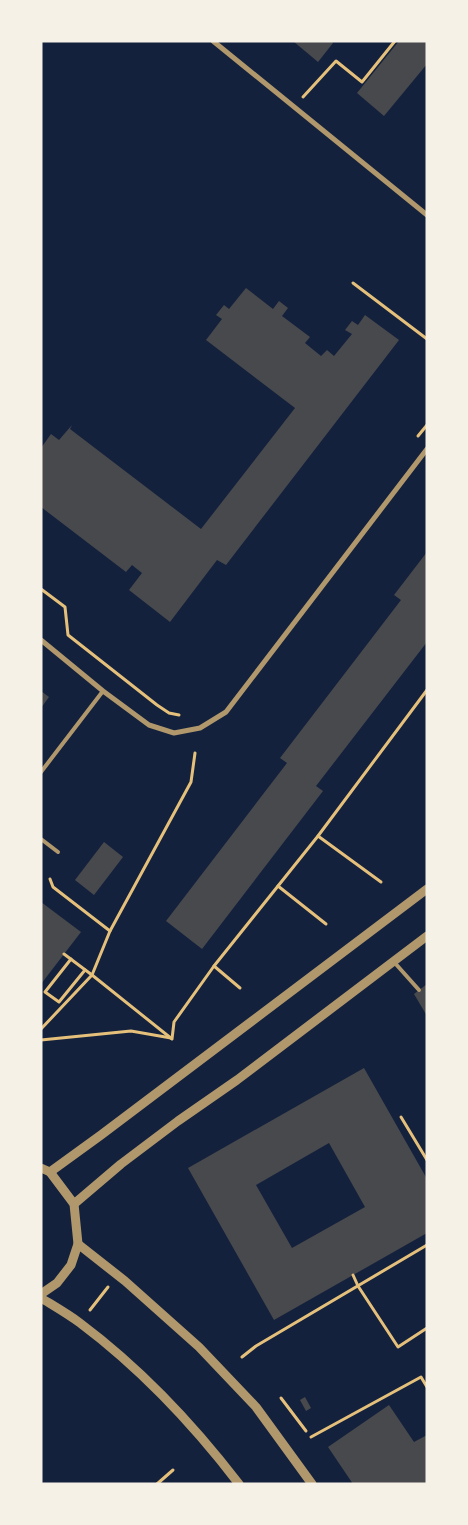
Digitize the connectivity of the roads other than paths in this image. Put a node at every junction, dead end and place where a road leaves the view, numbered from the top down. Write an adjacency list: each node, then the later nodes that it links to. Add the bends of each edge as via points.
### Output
1 (213, 41): 2 (street)
2 (427, 215)
3 (427, 449): 5 (street, via 226,712 200,728 174,733 149,725)
4 (41, 640): 5 (street)
5 (104, 691): 6 (lane)
6 (41, 772)
7 (41, 839): 8 (lane)
8 (58, 852)
9 (427, 889): 13 (street, via 101,1135)
10 (427, 936): 11 (street)
11 (393, 961): 12 (lane); 14 (street, via 121,1164)
12 (420, 990)
13 (45, 1170): 14 (street)
14 (74, 1204): 15 (street)
15 (78, 1244): 16 (street, via 71,1265); 18 (street, via 125,1281 199,1348 256,1407)
16 (41, 1296): 17 (street, via 121,1357 191,1425)
17 (239, 1484)
18 (312, 1484)

